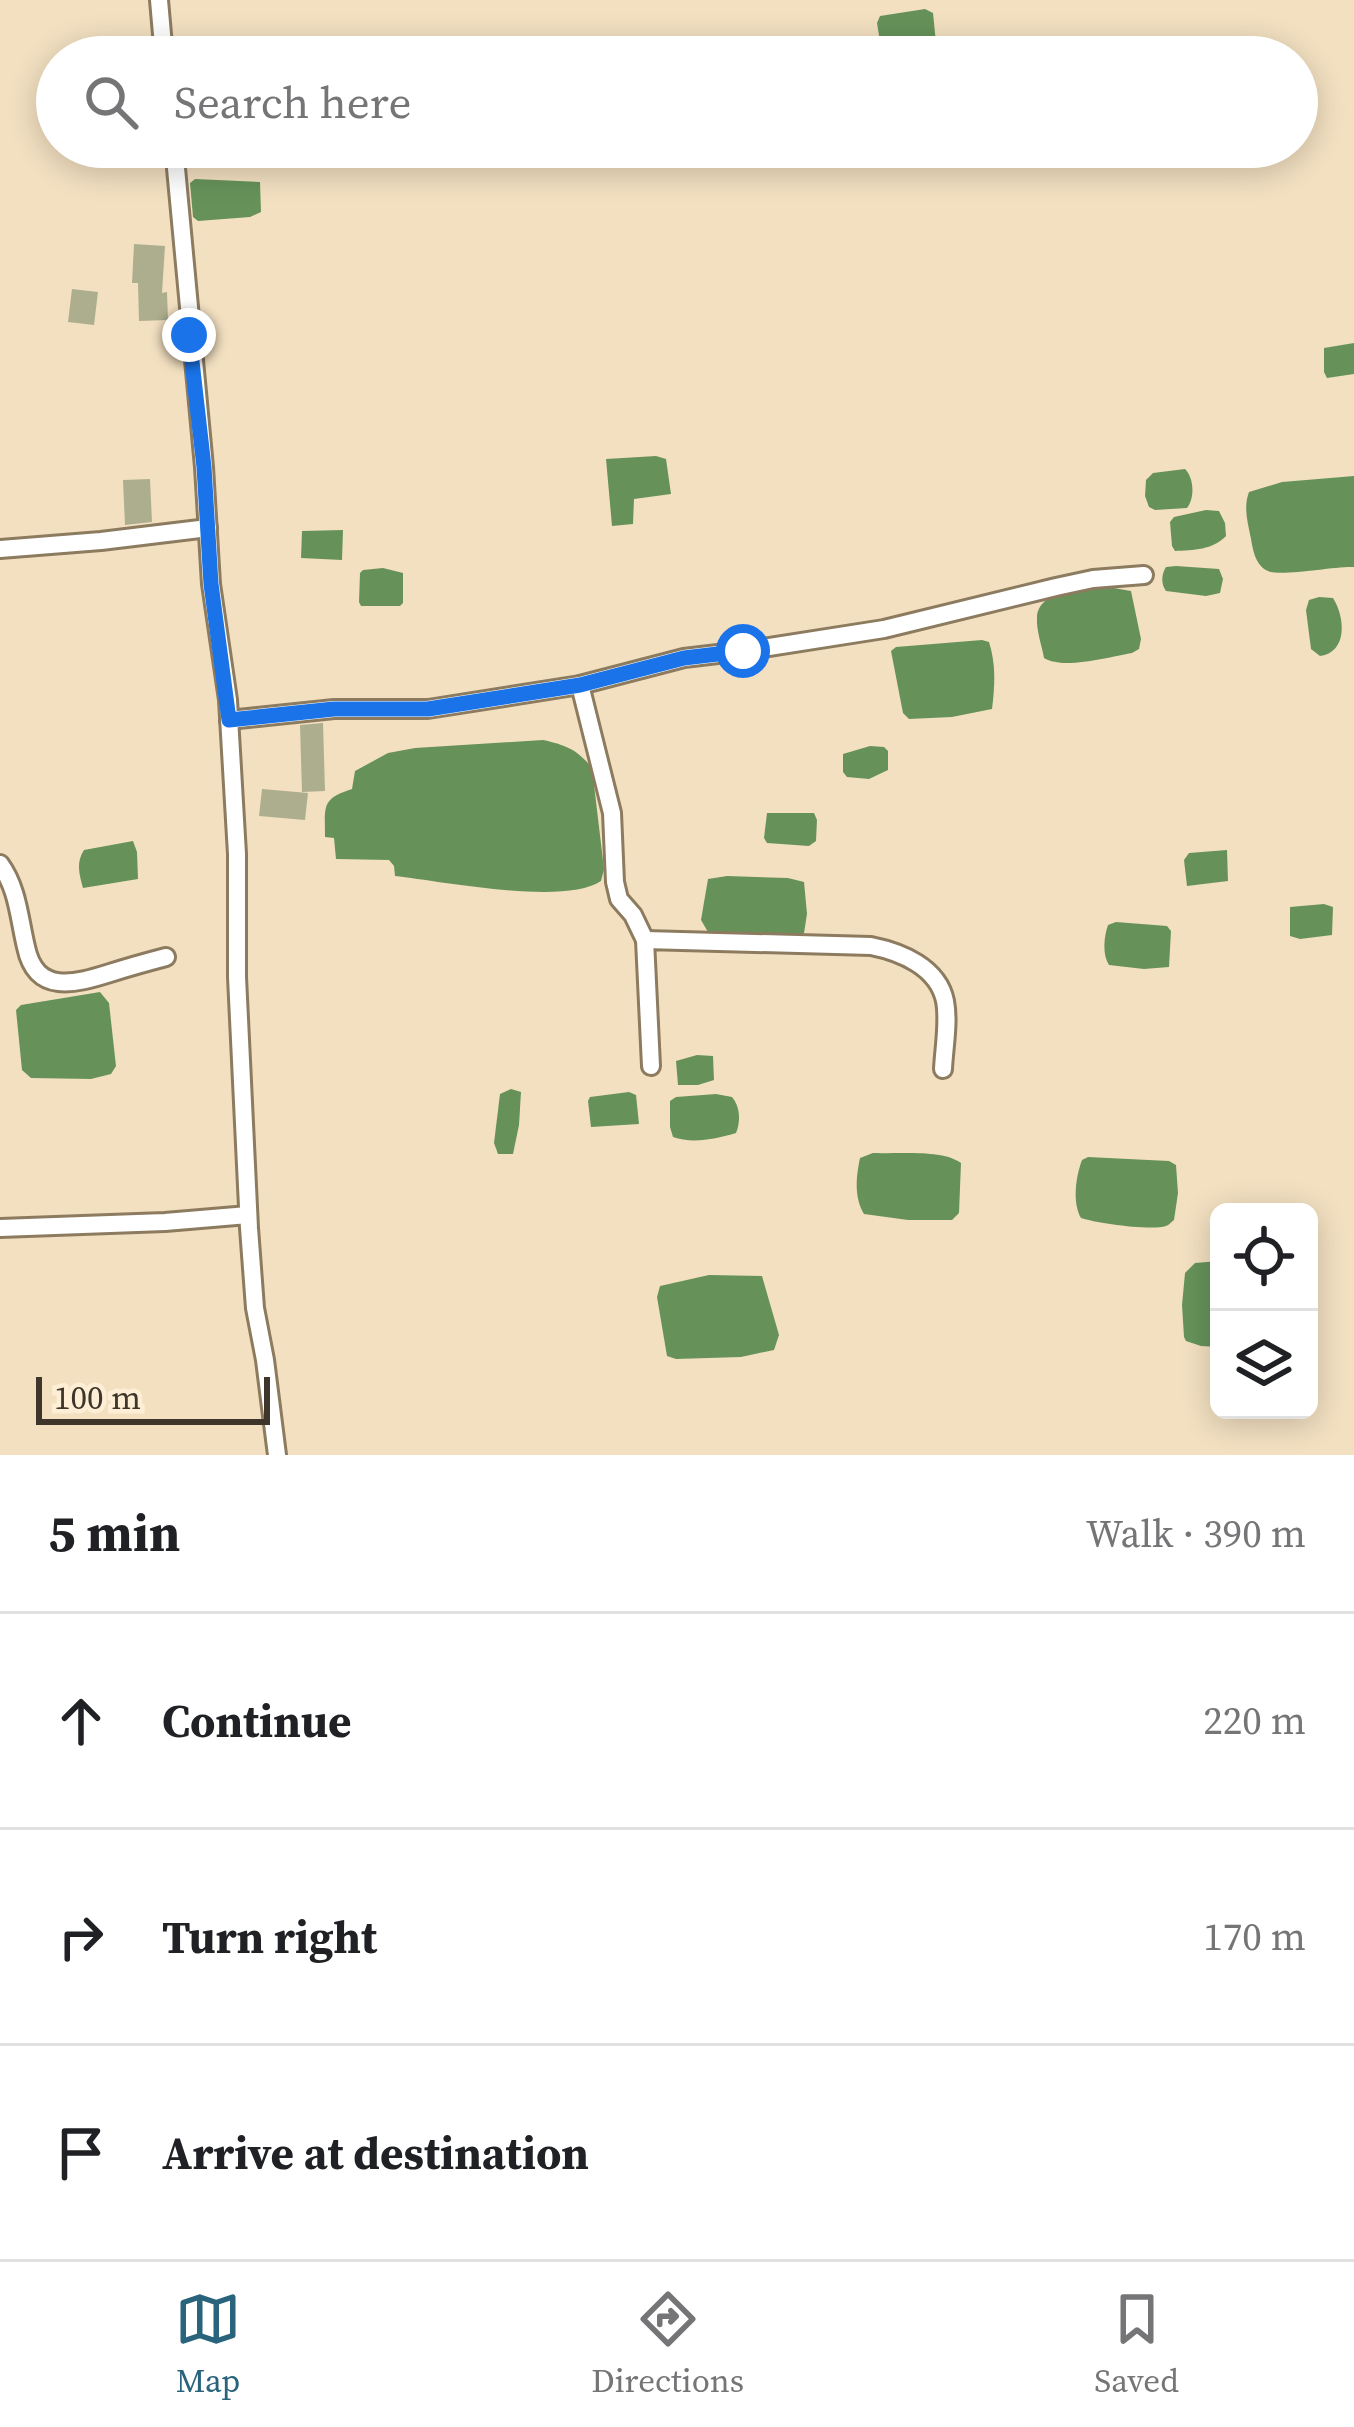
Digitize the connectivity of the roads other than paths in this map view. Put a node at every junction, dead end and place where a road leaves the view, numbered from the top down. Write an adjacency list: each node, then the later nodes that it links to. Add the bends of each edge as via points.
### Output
1 (159, 0): 2 (street)
2 (162, 36)
3 (176, 168): 4 (street)
4 (208, 528): 5 (street); 8 (street)
5 (0, 549)
6 (1144, 575): 7 (street, via 684,658)
7 (580, 685): 8 (street, via 428,709); 10 (street, via 612,814 619,899)
8 (229, 720): 14 (street)
9 (0, 864): 11 (street, via 26,952 49,981 86,982)
10 (645, 940): 12 (street); 13 (street, via 898,952 921,966 945,1000)
11 (166, 956)
12 (652, 1066)
13 (943, 1069)
14 (248, 1215): 15 (street); 16 (street)
15 (0, 1228)
16 (277, 1455)

